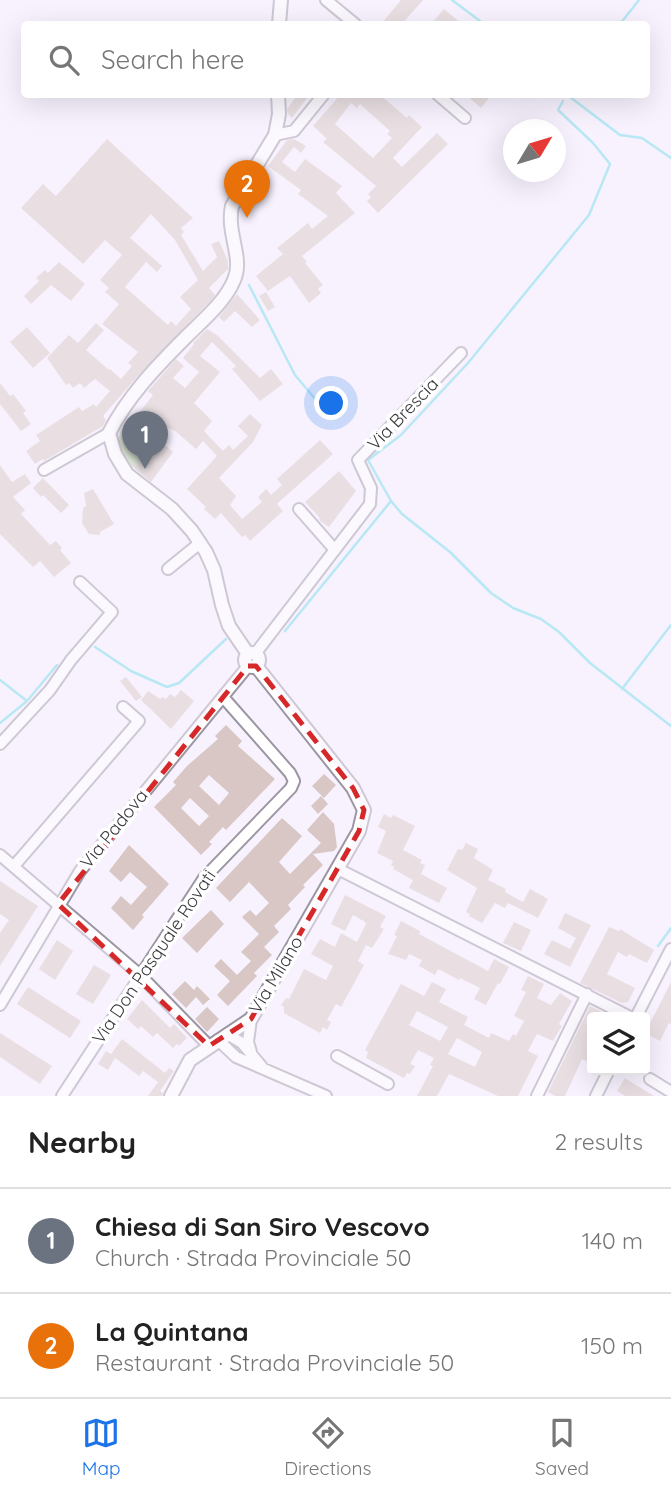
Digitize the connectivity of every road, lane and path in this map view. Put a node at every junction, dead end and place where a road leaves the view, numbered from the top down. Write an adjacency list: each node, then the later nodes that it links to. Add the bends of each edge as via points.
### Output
1 (281, 0): 3 (street)
2 (326, 0): 4 (street)
3 (279, 21)
4 (351, 21)
5 (278, 98): 9 (street)
6 (321, 98): 9 (street, via 294,131)
7 (442, 98): 8 (street)
8 (465, 118)
9 (275, 135): 11 (street, via 232,206 229,219 238,267 234,281 221,301 123,406)
10 (461, 354): 15 (street, Via Brescia, via 358,460 371,488 370,504)
11 (109, 433): 12 (street); 14 (street, via 127,474 172,509)
12 (44, 470)
13 (299, 509): 15 (street)
14 (200, 543): 16 (street); 18 (street, via 214,570 229,626)
15 (335, 550): 18 (street, Via Brescia)
16 (168, 569)
17 (80, 582): 21 (street, via 111,612 50,690)
18 (252, 660): 19 (street, Via Padova); 24 (street, via 353,788 364,810 359,831)
19 (223, 697): 25 (street, Via Padova); 27 (street, Via Don Pasquale Rovati, via 293,781 204,878)
20 (123, 707): 23 (street, via 139,721)
21 (0, 744)
22 (1, 857): 23 (street)
23 (14, 866): 25 (street)
24 (338, 869): 28 (street); 32 (street, Via Milano)
25 (58, 904): 27 (street); 29 (street, Via Padova)
26 (671, 949): 31 (street)
27 (139, 974): 33 (street); 41 (street, Via Don Pasquale Rovati)
28 (587, 994): 30 (street); 44 (street)
29 (0, 1005)
30 (621, 1012)
31 (639, 1012)
32 (251, 1019): 33 (street, Via Milano); 34 (street, via 248,1042)
33 (218, 1040): 34 (street, via 235,1037); 36 (street, via 236,1057); 42 (street, Via Milano, via 190,1060)
34 (252, 1054): 36 (street)
35 (337, 1056): 39 (street)
36 (263, 1070): 43 (street)
37 (606, 1075): 45 (street)
38 (650, 1079): 40 (street)
39 (388, 1084)
40 (671, 1092)
41 (62, 1096)
42 (171, 1096)
43 (326, 1096)
44 (537, 1096)
45 (596, 1096)

